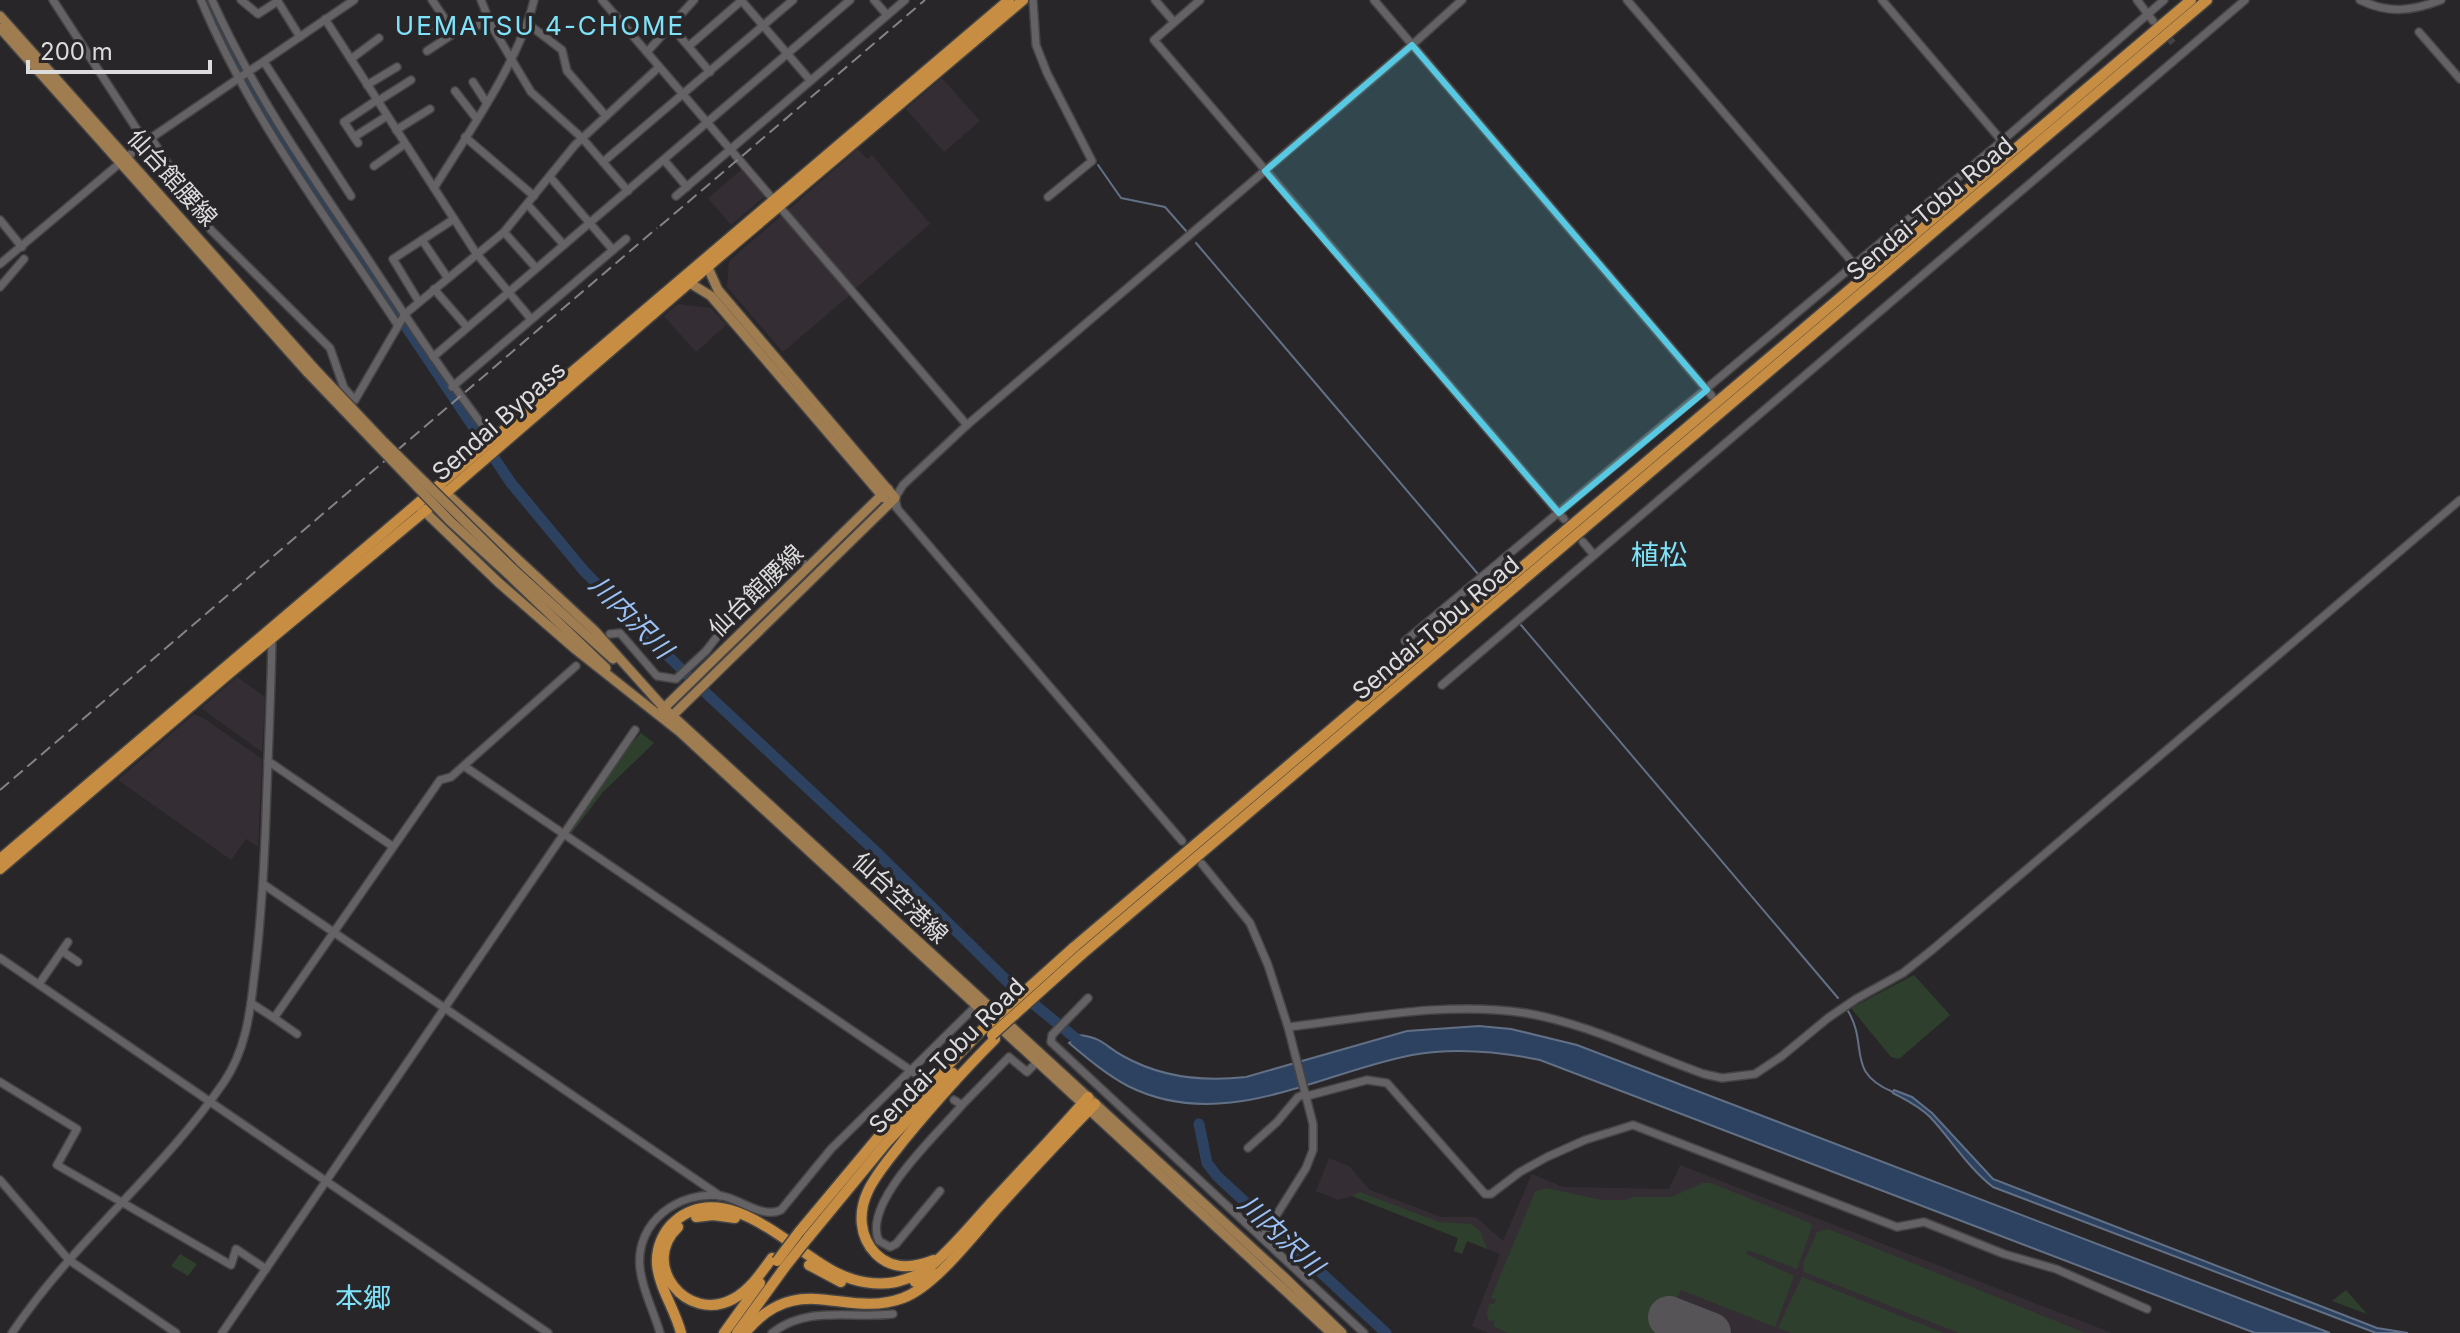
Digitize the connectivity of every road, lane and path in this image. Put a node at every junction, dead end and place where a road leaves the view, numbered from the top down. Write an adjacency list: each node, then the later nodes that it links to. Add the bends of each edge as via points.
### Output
1 (53, 0): 79 (street)
2 (201, 0): 61 (street)
3 (212, 0): 61 (street)
4 (241, 0): 5 (street, via 258,14)
5 (277, 0): 47 (street)
6 (354, 0): 38 (street)
7 (432, 0): 46 (street, via 445,19)
8 (481, 0): 39 (street)
9 (534, 0): 41 (street)
10 (602, 0): 52 (street)
11 (694, 0): 42 (street)
12 (741, 0): 43 (street); 50 (street)
13 (792, 0): 43 (street)
14 (850, 0): 54 (street)
15 (874, 0): 35 (street)
16 (905, 0): 35 (street)
17 (1009, 0): 96 (highway, Sendai Bypass)
18 (1023, 0): 96 (highway, Sendai Bypass)
19 (1033, 0): 95 (street, via 1036,45 1092,161)
20 (1155, 0): 40 (street)
21 (1200, 0): 40 (street)
22 (1374, 0): 49 (street)
23 (1462, 0): 49 (street)
24 (1627, 0): 111 (street)
25 (1882, 0): 81 (street)
26 (2137, 0): 37 (street)
27 (2164, 0): 37 (street)
28 (2184, 0): 53 (highway)
29 (2191, 0): 53 (highway, Sendai-Tobu Road)
30 (2207, 0): 53 (highway, Sendai-Tobu Road)
31 (2214, 0): 53 (highway)
32 (2245, 0): 133 (street)
33 (2360, 0): 34 (street, via 2403,11)
34 (2441, 0)
35 (887, 15): 64 (street)
36 (0, 16): 83 (main road, 仙台館腰線)
37 (2151, 17): 81 (street)
38 (325, 19): 47 (street); 55 (street)
39 (490, 22): 51 (street, via 456,32); 56 (street)
40 (1174, 22): 87 (street, via 1154,40)
41 (528, 24): 56 (street); 73 (street, via 562,50 567,71)
42 (671, 26): 50 (street); 52 (street)
43 (764, 26): 54 (street); 60 (street)
44 (0, 28): 83 (main road, 仙台館腰線)
45 (2419, 32): 62 (street)
46 (421, 34)
47 (300, 37): 57 (street)
48 (379, 38): 55 (street)
49 (1412, 45): 87 (street); 124 (street)
50 (689, 46): 60 (street)
51 (427, 51)
52 (647, 52): 59 (street)
53 (2138, 52): 158 (highway, Sendai-Tobu Road)
54 (787, 53): 64 (street); 75 (street)
55 (351, 59): 66 (street)
56 (510, 59): 70 (street); 78 (street, via 538,100)
57 (264, 62): 61 (street); 92 (street)
58 (397, 67): 66 (street)
59 (659, 67): 68 (street); 73 (street)
60 (710, 72): 68 (street)
61 (242, 76): 79 (street); 120 (street); 120 (street, via 272,136)
62 (2460, 79)
63 (411, 80): 69 (street)
64 (810, 80): 82 (street)
65 (473, 82): 70 (street)
66 (367, 85): 69 (street)
67 (455, 91): 74 (street)
68 (683, 95): 75 (street); 85 (street)
69 (377, 100): 72 (street); 72 (street, via 344,122 356,140)
70 (486, 102): 74 (street)
71 (430, 109): 76 (street)
72 (387, 116): 76 (street)
73 (606, 116): 78 (street)
74 (476, 118): 77 (street)
75 (707, 123): 82 (street); 84 (street)
76 (396, 130): 80 (street)
77 (465, 137): 90 (street); 93 (street)
78 (582, 138): 85 (street); 88 (street)
79 (148, 140): 83 (street); 120 (street, via 211,230 330,348 344,388 355,400)
80 (405, 144): 86 (street); 90 (street)
81 (2005, 144): 111 (street)
82 (730, 150): 89 (street); 96 (street)
83 (123, 160): 105 (street); 135 (main road, 仙台館腰線, bridge, via 429,500)
84 (664, 160): 89 (street); 91 (street)
85 (603, 162): 91 (street)
86 (374, 166)
87 (1265, 171): 125 (street); 131 (street)
88 (550, 177): 93 (street); 100 (street)
89 (687, 187): 94 (street)
90 (434, 188): 98 (street)
91 (628, 191): 100 (street)
92 (351, 196)
93 (534, 196): 97 (street)
94 (676, 196)
95 (1048, 197)
96 (776, 203): 109 (highway, Sendai Bypass); 125 (street)
97 (528, 205): 101 (street); 104 (street)
98 (454, 219): 103 (street); 107 (street)
99 (0, 220): 105 (street)
100 (590, 223): 104 (street); 106 (street)
101 (504, 232): 107 (street); 112 (street)
102 (626, 239): 106 (street)
103 (422, 240): 113 (street); 118 (street, via 393,259)
104 (564, 245): 112 (street)
105 (22, 247): 110 (street)
106 (613, 250): 119 (street)
107 (476, 253): 113 (street); 117 (street)
108 (24, 259): 115 (street)
109 (706, 262): 114 (highway, Sendai Bypass); 128 (main road, via 718,290)
110 (0, 264)
111 (1857, 267): 124 (street)
112 (536, 268): 117 (street)
113 (447, 277): 116 (street)
114 (685, 281): 126 (highway, Sendai Bypass); 128 (main road, via 711,296)
115 (0, 287)
116 (434, 289): 118 (street); 121 (street)
117 (509, 292): 119 (street); 121 (street)
118 (419, 302): 120 (street)
119 (531, 319): 123 (street)
120 (401, 320): 122 (street)
121 (467, 327): 122 (street)
122 (433, 357): 123 (street)
123 (452, 387): 126 (street)
124 (1709, 393): 131 (street)
125 (967, 425): 128 (street)
126 (489, 448): 127 (highway, Sendai Bypass)
127 (442, 489): 130 (highway, Sendai Bypass); 142 (main road, 仙台空港線, via 595,631)
128 (890, 499): 134 (main road, 仙台館腰線); 139 (main road, 仙台館腰線); 149 (street)
129 (2460, 500): 167 (street, via 1932,950 1755,1074 1704,1074 1565,1023 1498,1010 1465,1008)
130 (421, 507): 137 (highway, Sendai Bypass); 143 (main road, 仙台空港線); 151 (highway, Sendai Bypass)
131 (1561, 516): 138 (street)
132 (1583, 542): 133 (street)
133 (1594, 555): 141 (street)
134 (808, 568): 136 (street, via 799,557 729,621 679,677 657,676 620,633); 139 (main road, 仙台館腰線)
135 (509, 570): 142 (main road); 143 (main road)
136 (610, 634)
137 (272, 638): 146 (street); 153 (highway, Sendai Bypass)
138 (1405, 641)
139 (717, 664): 144 (main road, 仙台館腰線)
140 (576, 666): 147 (street)
141 (1442, 685)
142 (649, 691): 144 (main road, 仙台空港線)
143 (639, 702): 144 (main road, 仙台空港線)
144 (665, 715): 164 (main road, 仙台空港線); 176 (main road, 仙台空港線)
145 (635, 730): 148 (street)
146 (268, 761): 150 (street); 154 (street)
147 (464, 766): 148 (street); 150 (street, via 440,780)
148 (565, 834): 165 (street); 171 (street)
149 (1182, 841)
150 (392, 846): 155 (street)
151 (0, 859)
152 (1202, 864): 167 (street, via 1250,923)
153 (0, 869)
154 (263, 884): 155 (street); 163 (street)
155 (333, 932): 165 (street); 166 (street)
156 (68, 942): 157 (street)
157 (62, 951): 160 (street); 161 (street)
158 (1077, 952): 169 (highway, Sendai-Tobu Road, bridge); 169 (highway, Sendai-Tobu Road, bridge)
159 (0, 958): 161 (street)
160 (78, 962)
161 (39, 984): 175 (street)
162 (1088, 998): 185 (street, via 1051,1042)
163 (251, 1003): 166 (street); 175 (street, via 242,1048)
164 (977, 1005): 170 (main road, 仙台空港線); 171 (street)
165 (446, 1008): 180 (street); 182 (street)
166 (274, 1018): 168 (street)
167 (1288, 1027): 173 (street)
168 (297, 1034)
169 (990, 1034): 184 (highway, Sendai-Tobu Road); 184 (highway, Sendai-Tobu Road, via 925,1086); 186 (highway, via 880,1171 865,1200 864,1236 882,1259 907,1266)
170 (1037, 1062): 176 (main road, 仙台空港線); 177 (street, via 1027,1072 1009,1057)
171 (912, 1072): 182 (street, via 831,1149 781,1210 766,1212)
172 (0, 1082): 183 (street, via 77,1129 57,1165)
173 (1306, 1094): 178 (street); 185 (street, via 1313,1150); 191 (street, via 1367,1080 1387,1083 1485,1194 1498,1192 1547,1157 1633,1125 1897,1227 1924,1222 2056,1269)
174 (954, 1100): 177 (street)
175 (209, 1101): 180 (street); 183 (street)
176 (1089, 1104): 186 (highway); 190 (highway); 203 (main road, 仙台空港線); 204 (main road, 仙台空港線)
177 (962, 1105): 181 (street, via 882,1200 876,1225 879,1241 896,1244)
178 (1248, 1148)
179 (0, 1180): 187 (street)
180 (327, 1181): 189 (street); 196 (street)
181 (940, 1191)
182 (720, 1196): 197 (street, via 690,1197 670,1206 644,1238 640,1271)
183 (121, 1204): 187 (street); 189 (street, via 231,1265 237,1250)
184 (800, 1233): 188 (highway, Sendai-Tobu Road, bridge); 188 (highway, bridge)
185 (1263, 1236): 205 (street)
186 (939, 1257): 198 (highway, via 909,1278 868,1283 815,1261 748,1216 720,1208 694,1210 667,1229 657,1252 661,1282)
187 (69, 1260): 193 (street); 194 (street)
188 (778, 1262): 190 (highway, via 743,1292 715,1305 679,1294 664,1263 674,1231 695,1217 713,1215 745,1222 823,1274 853,1286 895,1288); 199 (highway, Sendai-Tobu Road); 200 (highway, Sendai-Tobu Road)
189 (266, 1269): 195 (street)
190 (935, 1274): 201 (highway, via 923,1287 891,1301 806,1298 785,1303)
191 (2147, 1309)
192 (893, 1314): 202 (street, via 804,1316)
193 (12, 1333)
194 (176, 1333)
195 (222, 1333)
196 (548, 1333)
197 (660, 1333)
198 (681, 1333)
199 (724, 1333)
200 (737, 1333)
201 (745, 1333)
202 (772, 1333)
203 (1331, 1333)
204 (1342, 1333)
205 (1364, 1333)

